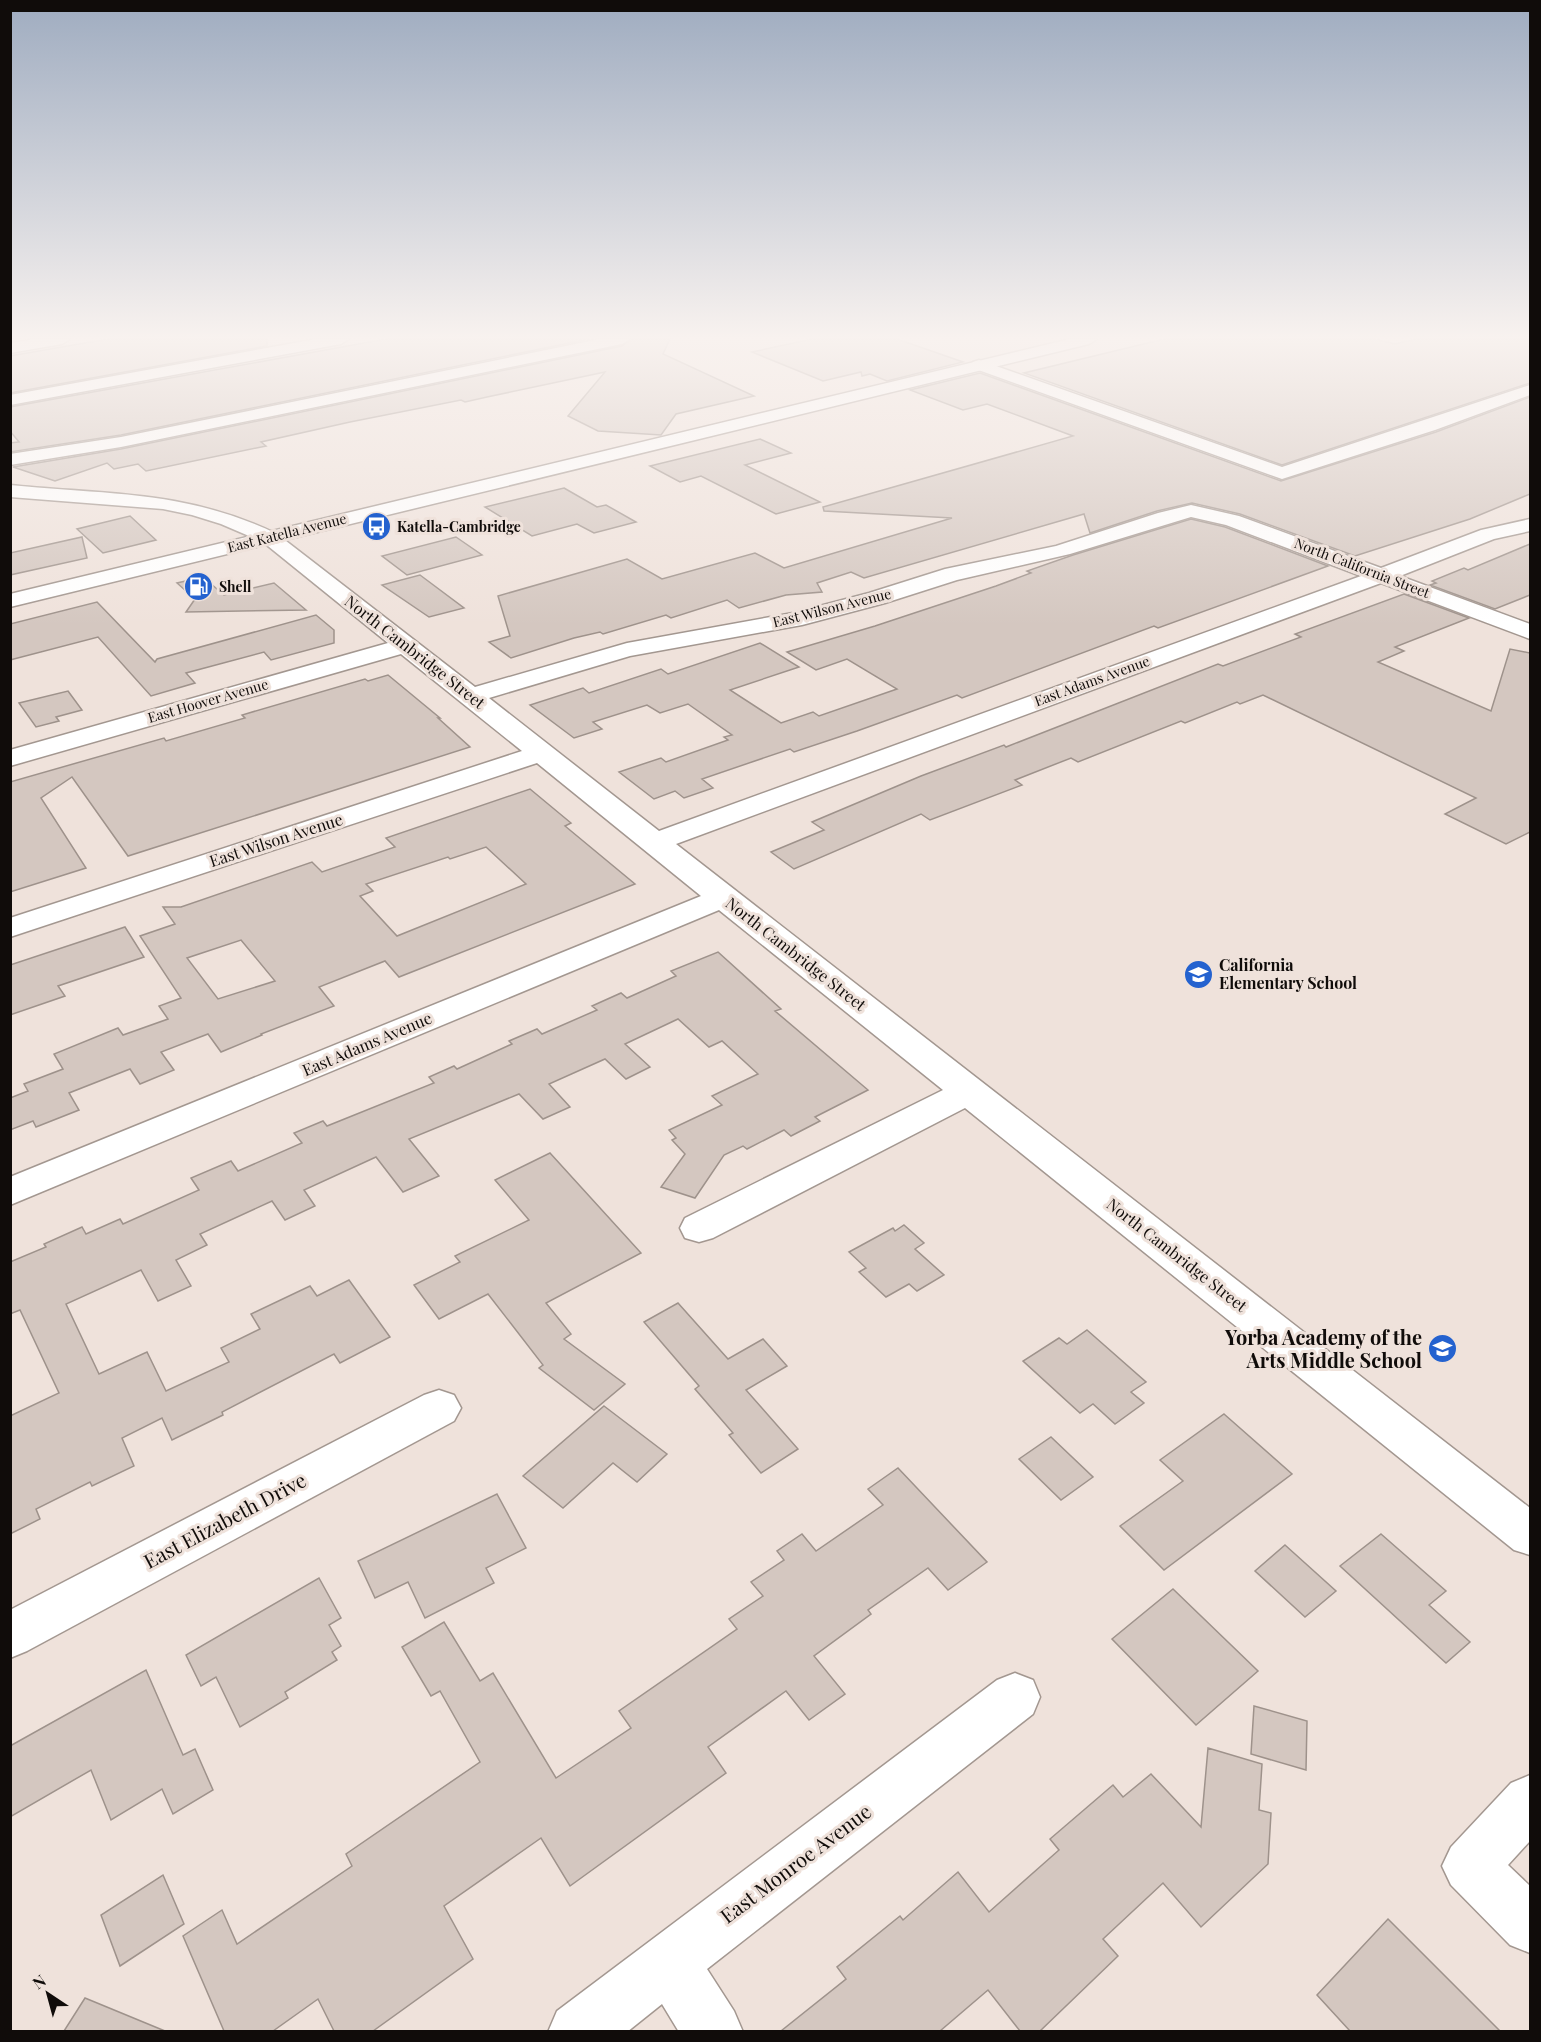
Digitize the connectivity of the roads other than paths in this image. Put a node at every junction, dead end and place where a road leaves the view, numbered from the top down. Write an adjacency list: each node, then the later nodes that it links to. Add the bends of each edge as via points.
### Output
1 (158, 434): 5 (street)
2 (695, 434): 9 (street, East Katella Avenue)
3 (1173, 434): 4 (street, via 1282,473)
4 (1404, 434)
5 (10, 460)
6 (10, 491): 9 (street, North Cambridge Street, via 132,499 186,507)
7 (1191, 512): 10 (street, North California Street, via 1232,520); 14 (street, East Wilson Avenue, via 1063,550 953,574 794,620 627,650)
8 (1530, 525): 10 (street, East Adams Avenue, via 1488,534)
9 (270, 538): 11 (street, East Katella Avenue); 13 (street, North Cambridge Street)
10 (1383, 575): 12 (street, North California Street); 17 (street, East Adams Avenue)
11 (10, 601)
12 (1530, 632)
13 (406, 645): 14 (street, North Cambridge Street); 16 (street, East Hoover Avenue)
14 (471, 696): 15 (street, North Cambridge Street)
15 (542, 753): 17 (street, North Cambridge Street); 19 (street, East Wilson Avenue)
16 (10, 758)
17 (655, 842): 18 (street, North Cambridge Street)
18 (724, 897): 20 (street, North Cambridge Street); 21 (street, East Adams Avenue)
19 (10, 928)
20 (969, 1090): 22 (street); 24 (street, North Cambridge Street)
21 (10, 1192)
22 (699, 1228)
23 (439, 1408): 25 (street, East Elizabeth Drive)
24 (1530, 1535)
25 (10, 1635)
26 (1015, 1697): 29 (street, East Monroe Avenue)
27 (1530, 1802): 28 (street, via 1470,1866)
28 (1530, 1925)
29 (669, 1962): 30 (street, East Monroe Avenue); 31 (street)
30 (578, 2031)
31 (713, 2031)

